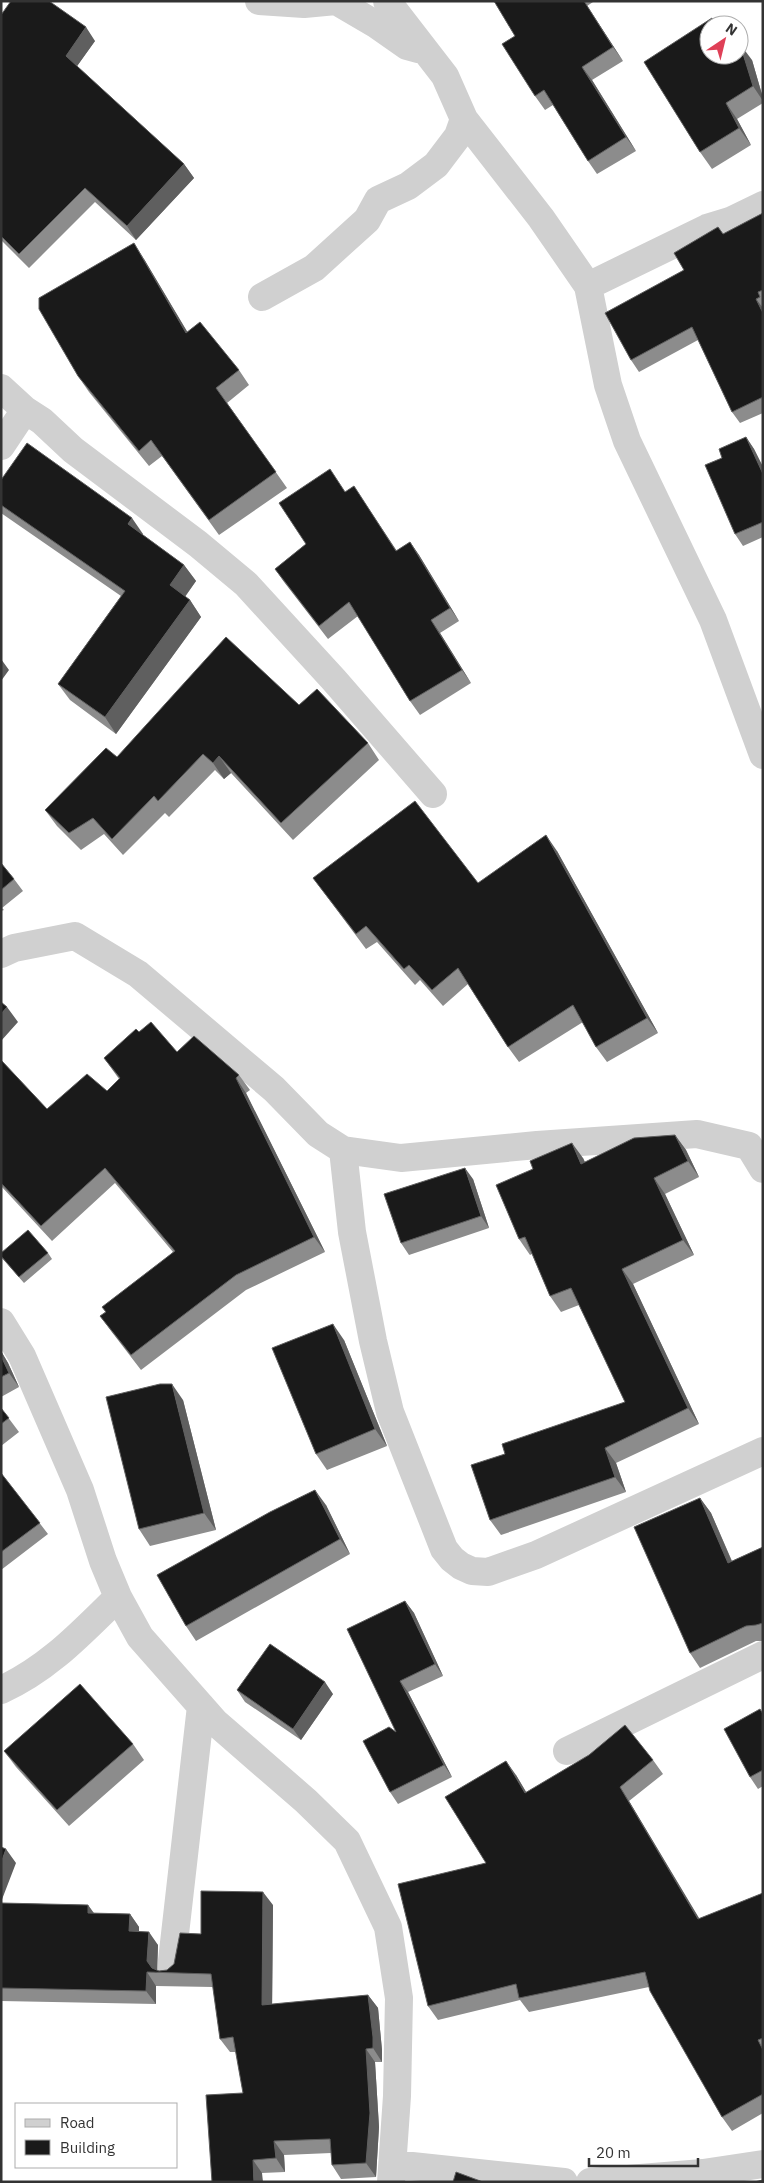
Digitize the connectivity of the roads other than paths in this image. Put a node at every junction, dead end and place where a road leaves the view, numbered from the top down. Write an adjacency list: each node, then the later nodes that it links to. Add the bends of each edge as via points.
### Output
1 (259, 1): 3 (street, via 304,4 336,1 407,46)
2 (387, 1): 3 (street)
3 (426, 51): 4 (street, via 445,76)
4 (464, 119): 6 (street, via 541,218); 7 (street, via 458,136 436,165 408,186 378,200 367,220 314,268)
5 (763, 205): 6 (street, via 707,228)
6 (588, 286): 11 (street, via 608,385 627,441 713,620)
7 (262, 297)
8 (1, 388): 9 (street)
9 (25, 410): 10 (street); 12 (street, via 246,584)
10 (1, 446)
11 (763, 756)
12 (433, 794)
13 (1, 954): 14 (street, via 14,948 76,936 138,974 274,1089 318,1134)
14 (343, 1150): 15 (street, via 401,1158 697,1134); 17 (street, via 352,1232 390,1412 444,1549 461,1566 488,1572 536,1555)
15 (758, 1152)
16 (1, 1322): 18 (street, via 22,1356 80,1490)
17 (763, 1451)
18 (118, 1596): 20 (street, via 55,1658); 21 (street, via 140,1637)
19 (763, 1655): 22 (street)
20 (1, 1690)
21 (201, 1706): 23 (street); 25 (street, via 347,1841 388,1927 399,1998)
22 (567, 1751)
23 (171, 1969)
24 (763, 2164): 27 (street, via 703,2173)
25 (392, 2173): 26 (street)
26 (564, 2182)
27 (590, 2182)

